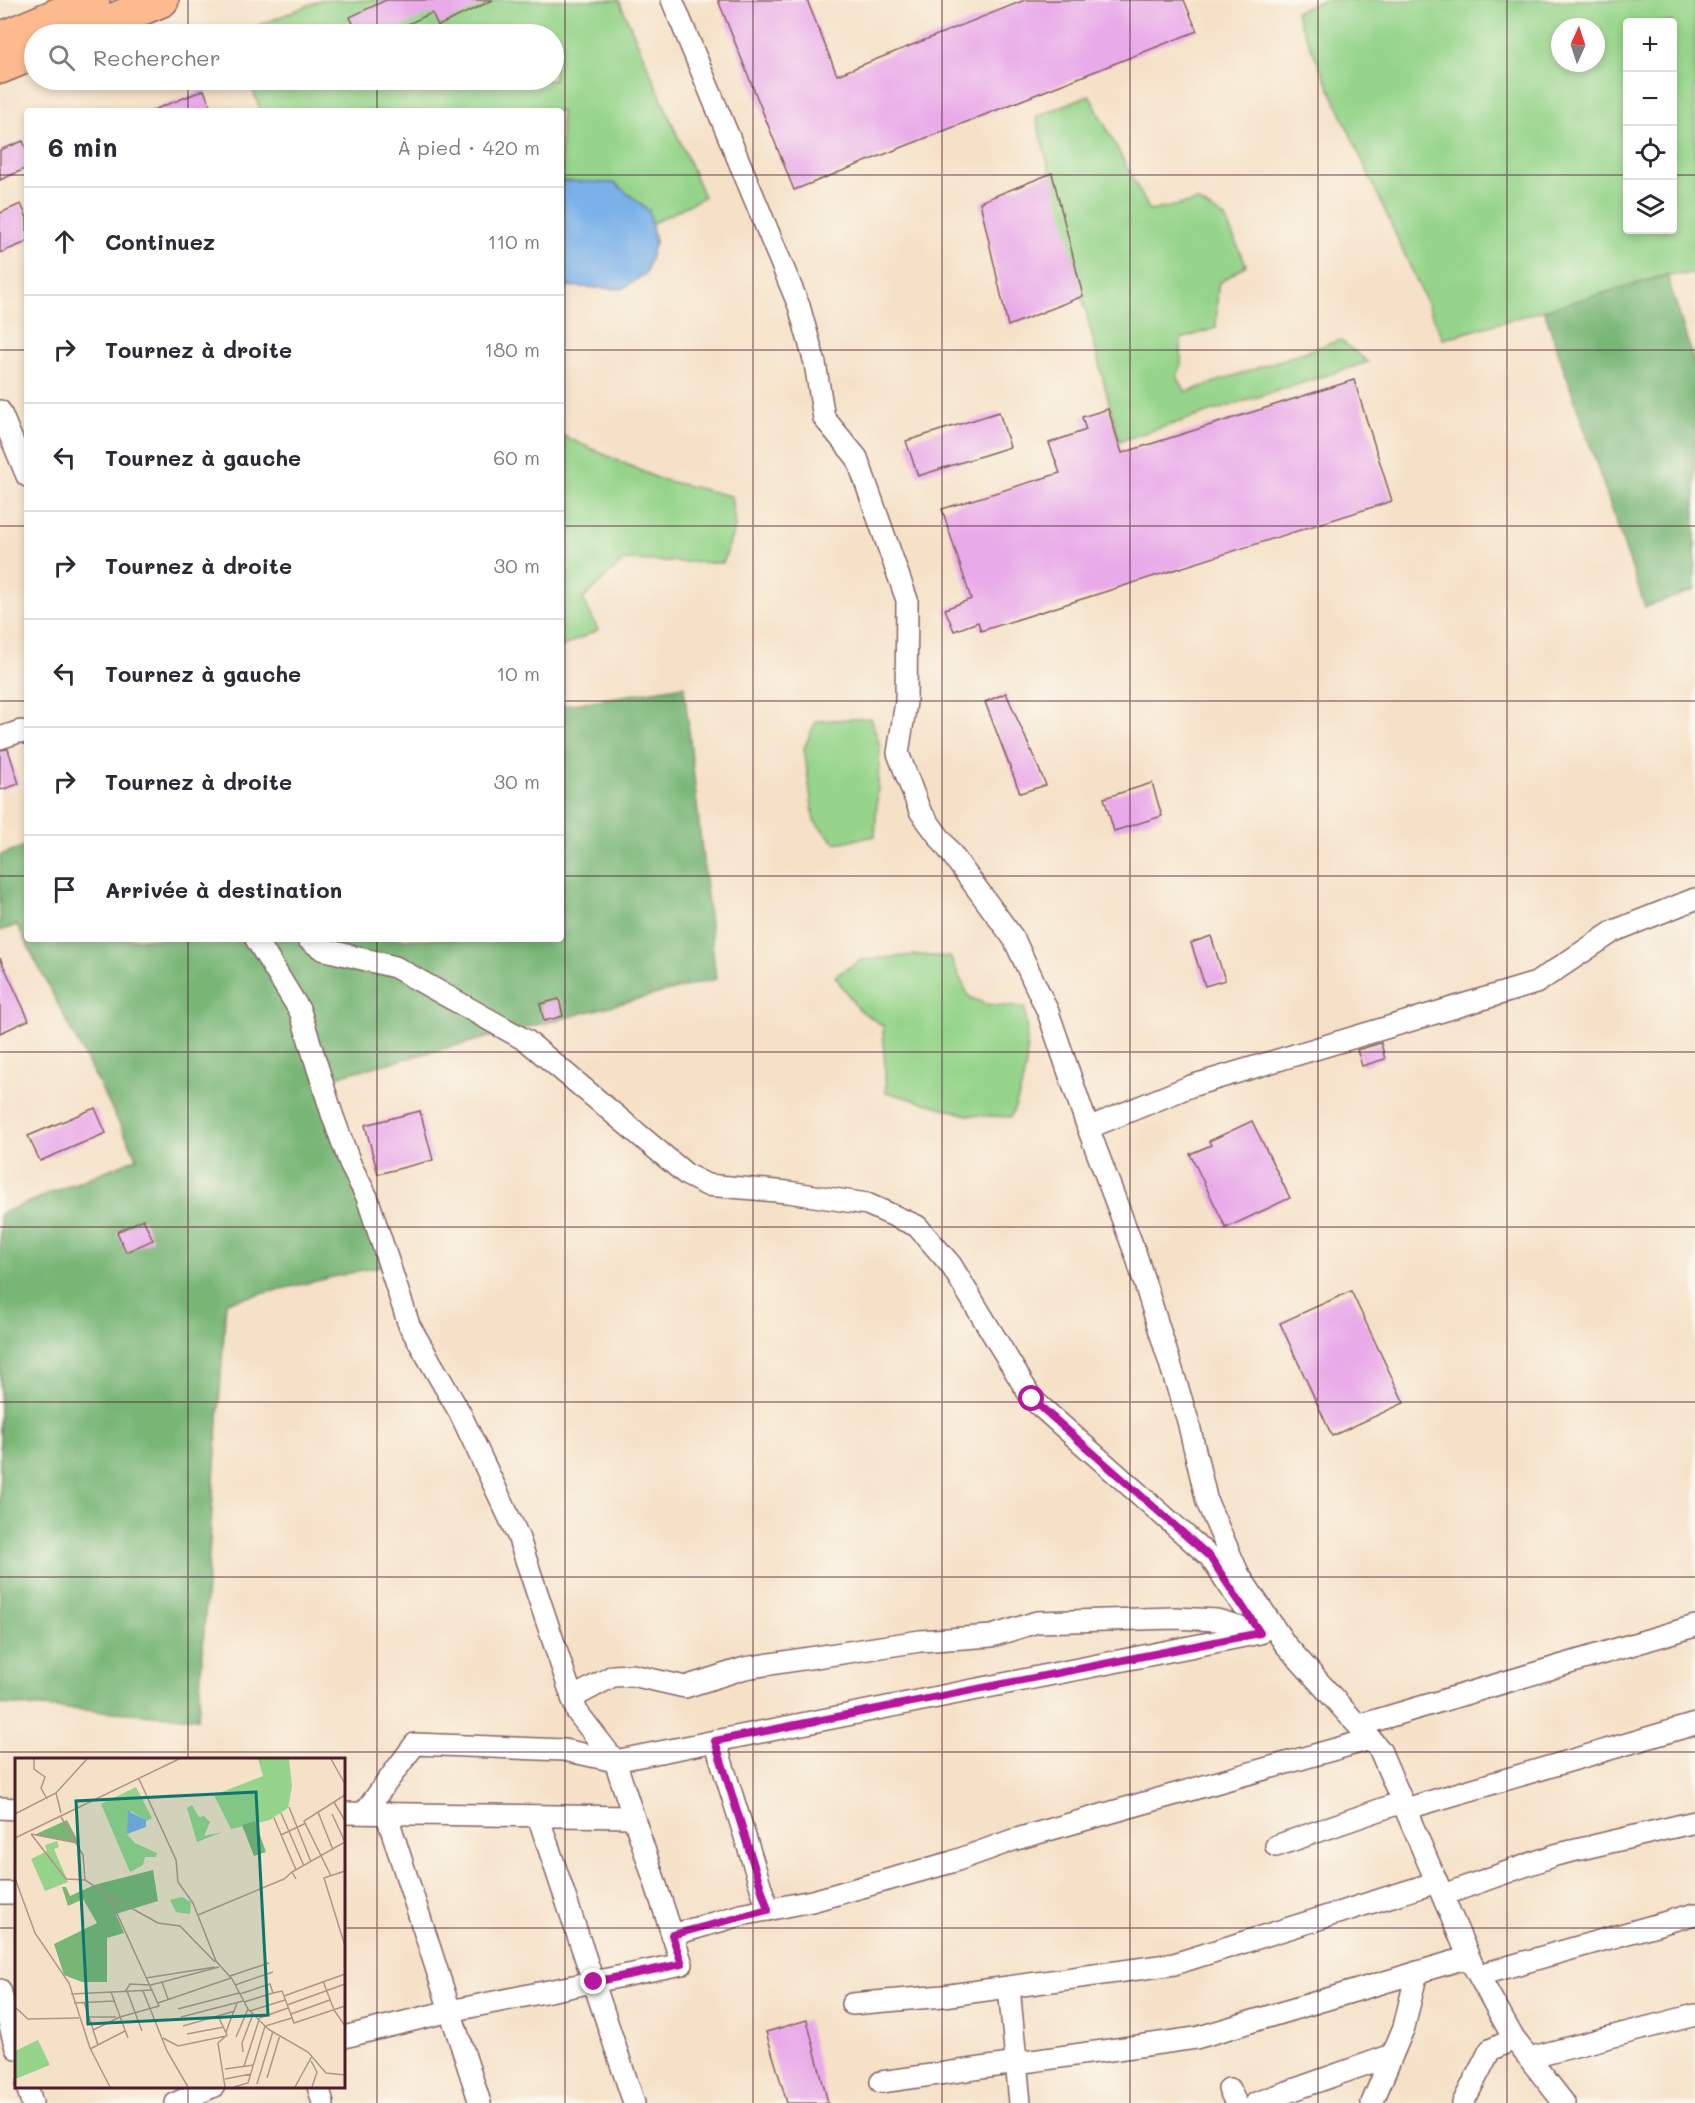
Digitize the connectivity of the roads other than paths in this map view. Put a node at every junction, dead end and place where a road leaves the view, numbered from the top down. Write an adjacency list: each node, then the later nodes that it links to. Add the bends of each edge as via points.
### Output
1 (93, 0): 4 (highway)
2 (162, 0): 5 (highway)
3 (672, 0): 17 (street, via 799,306 816,363 825,418 857,458 907,600 906,702 898,753 920,811 1014,939 1048,1012)
4 (36, 24)
5 (103, 24)
6 (24, 29): 7 (highway)
7 (0, 39)
8 (24, 57): 9 (highway)
9 (0, 67)
10 (0, 411): 11 (street)
11 (24, 469)
12 (24, 732): 13 (street)
13 (0, 738)
14 (1695, 899): 17 (street, via 1614,932 1536,983 1191,1086)
15 (258, 942): 20 (street, via 300,1011 332,1114 367,1197 409,1325 460,1413 518,1536)
16 (312, 942): 19 (street, via 322,949 395,967 527,1041 687,1175 706,1185 867,1204 917,1226 951,1264 1032,1399 1210,1557)
17 (1088, 1128): 21 (street, via 1136,1255 1188,1421 1207,1502 1239,1575 1285,1644)
18 (1695, 1626): 23 (street)
19 (1260, 1633): 20 (street, via 1217,1620 1037,1622 992,1636 920,1641 746,1668 685,1687 632,1675 614,1676); 21 (street, via 1283,1662); 24 (street)
20 (572, 1698): 25 (street, via 577,1712)
21 (1343, 1706): 23 (street)
22 (1695, 1724): 26 (street)
23 (1365, 1732): 26 (street, via 1380,1750); 36 (street, via 931,1868)
24 (715, 1741): 25 (street); 36 (street)
25 (615, 1761): 29 (street, via 564,1750 415,1744); 32 (street)
26 (1404, 1805): 34 (street); 35 (street)
27 (0, 1808): 28 (street)
28 (15, 1809)
29 (354, 1813): 30 (street)
30 (386, 1814): 31 (street); 45 (street)
31 (538, 1816): 32 (street); 41 (street)
32 (633, 1817): 38 (street)
33 (1695, 1822): 35 (street, via 1556,1855)
34 (1276, 1846)
35 (1440, 1889): 39 (street); 42 (street, via 1174,1964)
36 (768, 1910): 38 (street)
37 (1695, 1914): 39 (street)
38 (672, 1935): 41 (street, via 682,1964)
39 (1474, 1966): 40 (street); 49 (street)
40 (1417, 1972): 50 (street, via 1404,2027); 52 (street, via 1196,2038)
41 (594, 1982): 45 (street); 62 (street)
42 (1009, 1987): 44 (street); 52 (street)
43 (0, 1990): 48 (street)
44 (852, 2004)
45 (450, 2010): 47 (street); 61 (street)
46 (1695, 2014): 51 (street)
47 (345, 2037)
48 (15, 2039)
49 (1514, 2039): 51 (street); 66 (street, via 1490,2049)
50 (1392, 2055): 64 (street); 65 (street)
51 (1529, 2058): 57 (street)
52 (1016, 2063): 53 (street); 63 (street)
53 (881, 2082)
54 (28, 2088): 58 (street)
55 (210, 2088): 59 (street)
56 (319, 2088): 60 (street)
57 (1556, 2099)
58 (32, 2103)
59 (176, 2103)
60 (323, 2103)
61 (480, 2103)
62 (634, 2103)
63 (1020, 2103)
64 (1256, 2103)
65 (1372, 2103)
66 (1463, 2103)

